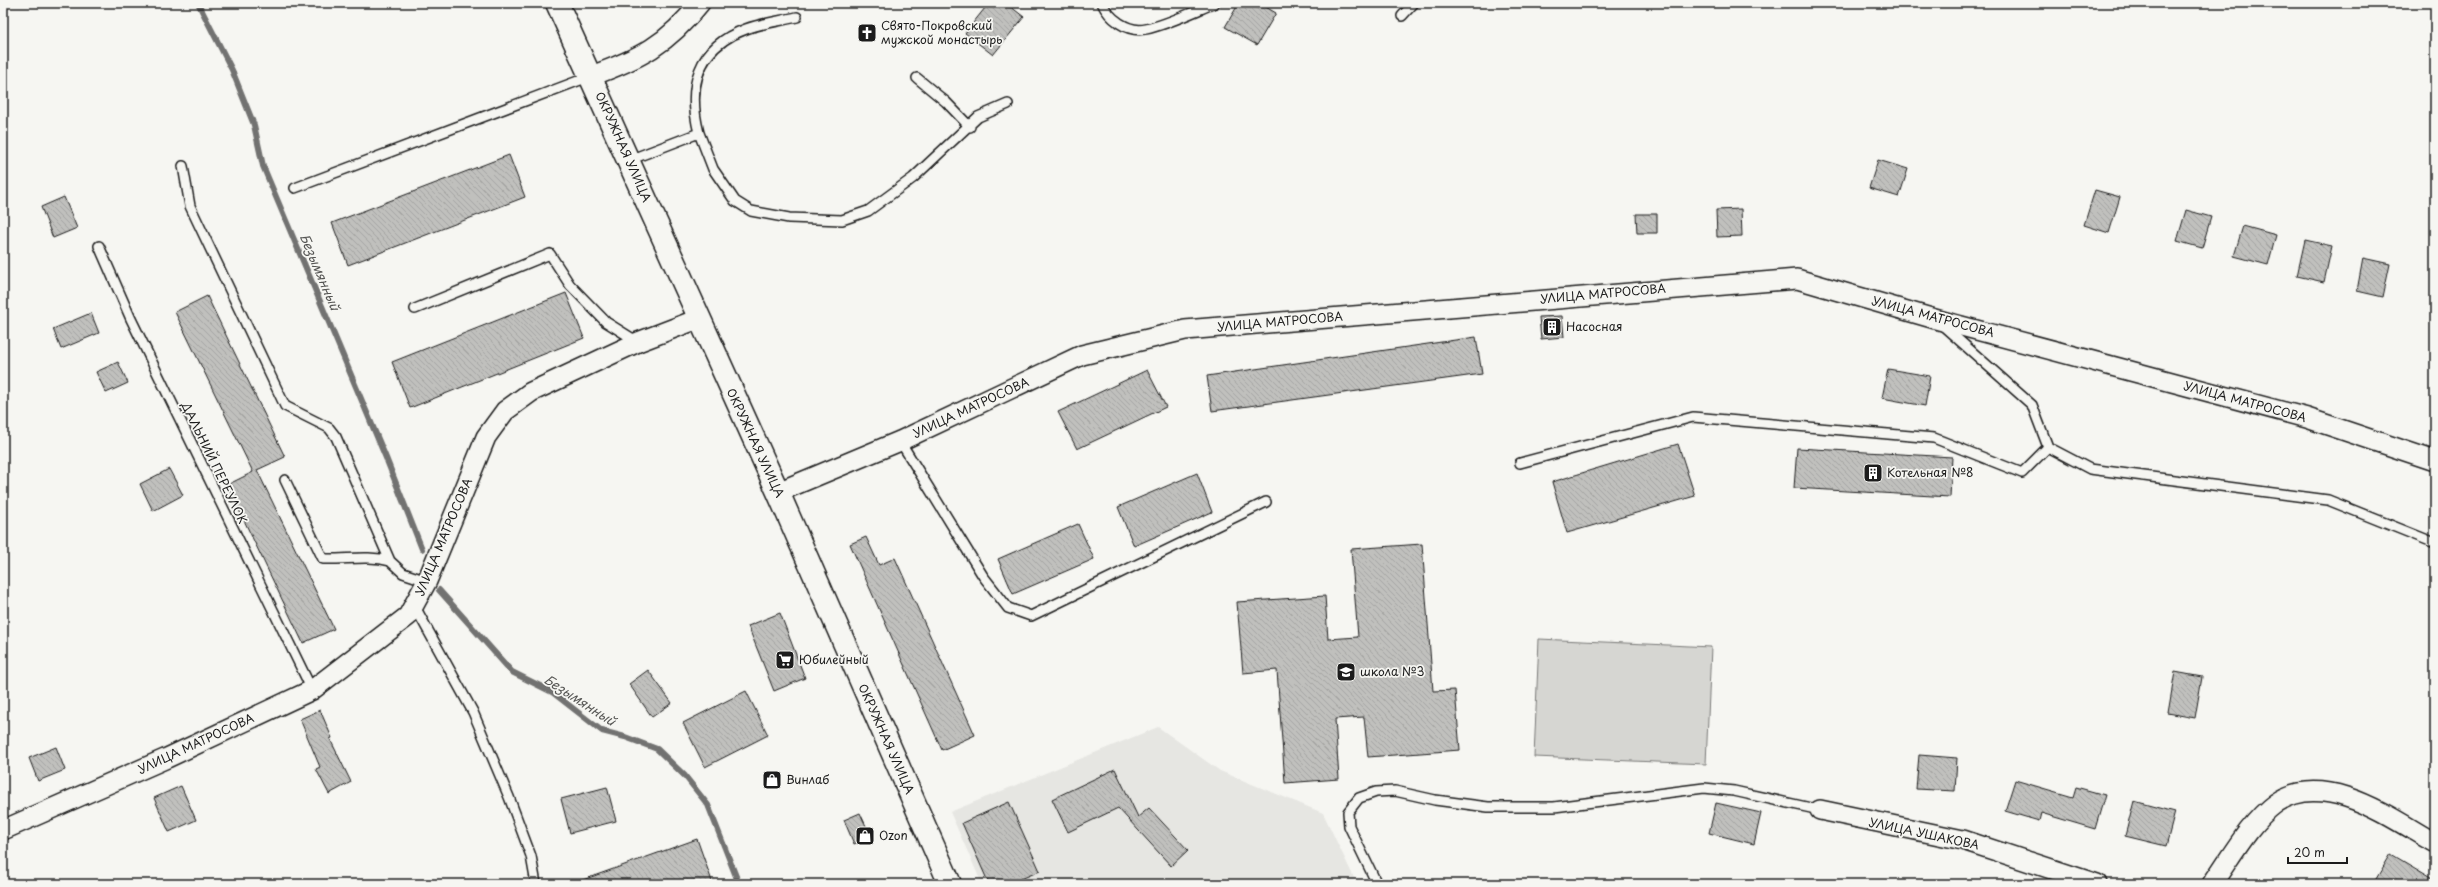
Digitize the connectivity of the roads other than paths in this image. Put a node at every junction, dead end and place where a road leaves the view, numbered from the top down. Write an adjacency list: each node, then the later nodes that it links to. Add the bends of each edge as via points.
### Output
1 (557, 3): 8 (main road, ОКРУЖНАЯ УЛИЦА)
2 (700, 3): 8 (street, via 676,32 632,61)
3 (1102, 3): 4 (lane, via 1107,13 1123,26 1145,29)
4 (1215, 3)
5 (1414, 3): 6 (lane)
6 (1402, 16)
7 (797, 17): 12 (lane, via 747,28 724,38 710,52 699,68 693,95)
8 (591, 76): 13 (main road, ОКРУЖНАЯ УЛИЦА); 15 (lane)
9 (917, 78): 11 (lane, via 946,102)
10 (1008, 104): 11 (lane, via 978,117)
11 (970, 127): 12 (lane, via 912,178 868,211 842,220 789,218 751,211 735,201 713,169)
12 (699, 133): 13 (lane)
13 (629, 160): 18 (main road, ОКРУЖНАЯ УЛИЦА)
14 (183, 166): 29 (lane, via 190,206 285,406 329,428 336,437)
15 (294, 188)
16 (99, 246): 32 (lane, ДАЛЬНИЙ ПЕРЕУЛОК, via 131,319)
17 (415, 309): 20 (lane, via 550,254 570,285 606,322)
18 (698, 319): 20 (street, УЛИЦА МАТРОСОВА); 26 (main road, ОКРУЖНАЯ УЛИЦА)
19 (1935, 319): 21 (street, УЛИЦА МАТРОСОВА, via 1798,278 1185,330 1082,355); 22 (lane, via 2032,405); 23 (street, УЛИЦА МАТРОСОВА, via 2307,418)
20 (638, 342): 30 (street, УЛИЦА МАТРОСОВА, via 531,392 505,411 486,437)
21 (900, 441): 26 (street, УЛИЦА МАТРОСОВА); 27 (lane, via 982,576 1008,608 1031,616)
22 (2048, 447): 24 (lane, via 2022,473 1934,438 1693,417); 28 (lane, via 2090,469 2328,500)
23 (2435, 461)
24 (1520, 462)
25 (285, 480): 29 (lane, via 323,559 344,560 374,556)
26 (778, 492): 37 (main road, ОКРУЖНАЯ УЛИЦА)
27 (1266, 502)
28 (2435, 543)
29 (390, 561): 30 (lane, via 403,573)
30 (428, 581): 31 (street, УЛИЦА МАТРОСОВА)
31 (414, 605): 32 (street, УЛИЦА МАТРОСОВА, via 408,616); 36 (lane, via 473,712 529,849)
32 (312, 690): 34 (street, УЛИЦА МАТРОСОВА, via 167,758)
33 (1820, 810): 38 (lane, via 1734,791 1704,788 1554,807 1488,807 1435,800 1395,791 1376,792 1359,798 1348,812 1349,826); 39 (street, УЛИЦА УШАКОВА, via 1963,840)
34 (3, 830)
35 (2435, 843): 40 (street, via 2367,804 2335,794 2299,792 2276,804 2254,825)
36 (536, 884)
37 (950, 884)
38 (1378, 884)
39 (2097, 884)
40 (2212, 884)

